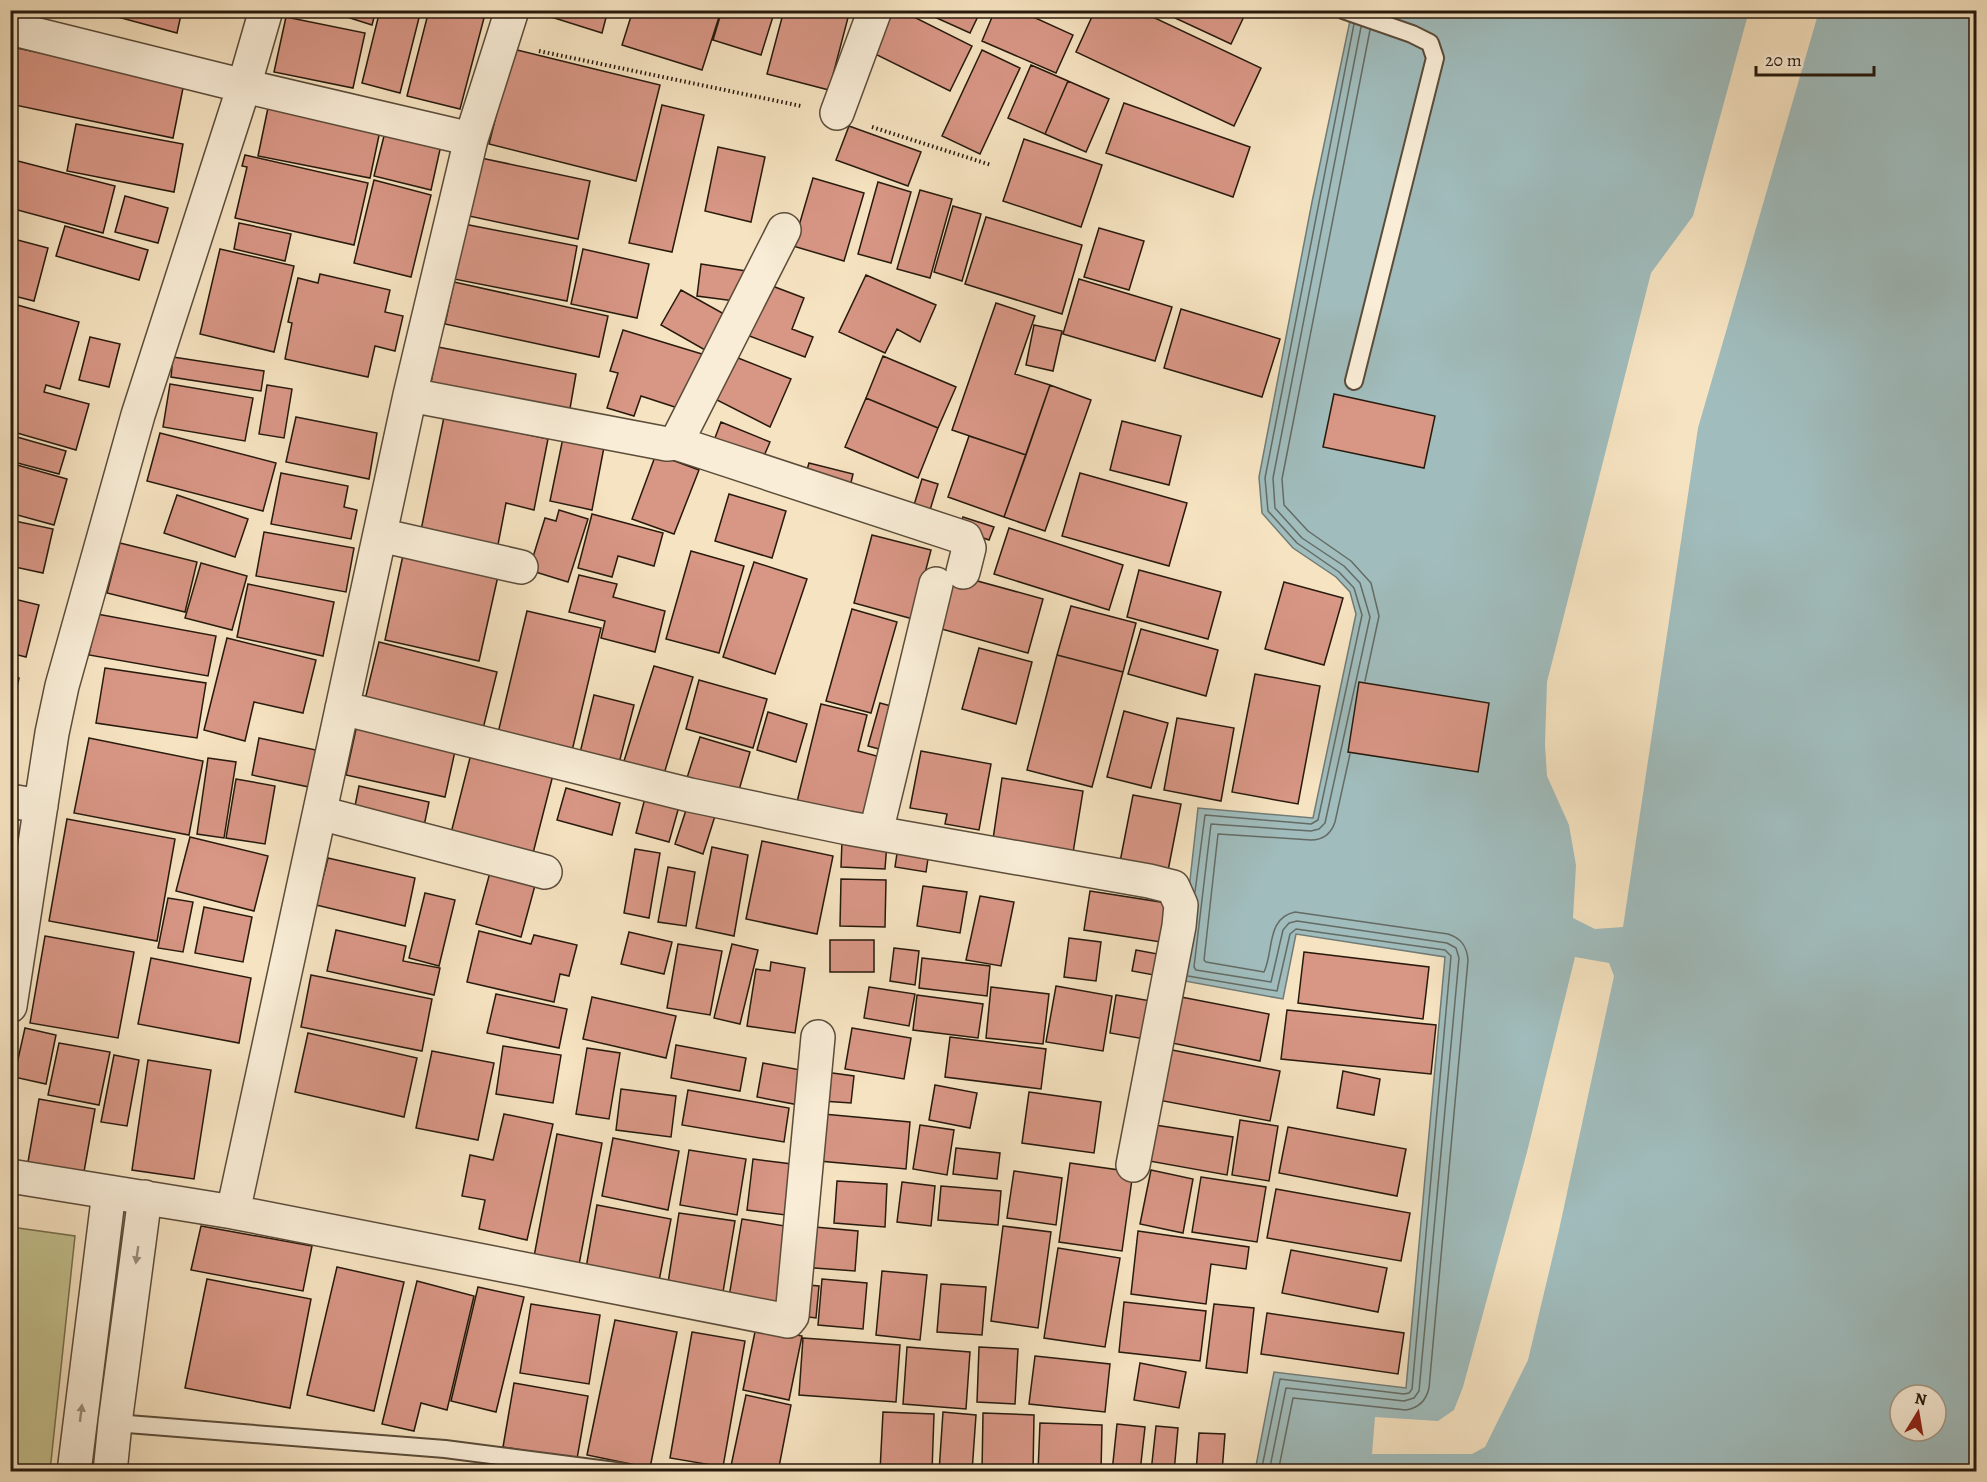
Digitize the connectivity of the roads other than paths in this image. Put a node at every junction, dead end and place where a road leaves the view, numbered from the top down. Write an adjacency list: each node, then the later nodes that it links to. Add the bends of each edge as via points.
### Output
1 (266, 10): 6 (street)
2 (512, 10): 8 (street)
3 (875, 10): 7 (street)
4 (1343, 10): 10 (lane, via 1430,43 1434,58)
5 (10, 28): 6 (street)
6 (244, 86): 8 (street); 16 (street, via 138,415 52,733)
7 (837, 113)
8 (471, 138): 11 (street)
9 (784, 230): 12 (street)
10 (1354, 381)
11 (410, 395): 12 (street); 13 (street)
12 (676, 443): 18 (street, via 965,538 969,548 950,578)
13 (380, 535): 14 (street); 15 (street)
14 (521, 567)
15 (342, 708): 17 (street); 18 (street, via 690,795)
16 (26, 803): 20 (street)
17 (320, 813): 19 (street); 26 (street)
18 (876, 832): 22 (street, via 1173,887 1181,905 1179,926)
19 (545, 872)
20 (10, 1006)
21 (818, 1037): 26 (street, via 792,1316 788,1321)
22 (1133, 1165)
23 (10, 1176): 24 (street)
24 (109, 1191): 25 (street); 28 (street, one-way to 24)
25 (145, 1197): 26 (street); 27 (street, one-way to 27)
26 (233, 1212)
27 (115, 1423): 29 (street); 30 (lane, via 445,1449)
28 (74, 1472)
29 (110, 1472)
30 (623, 1472)

